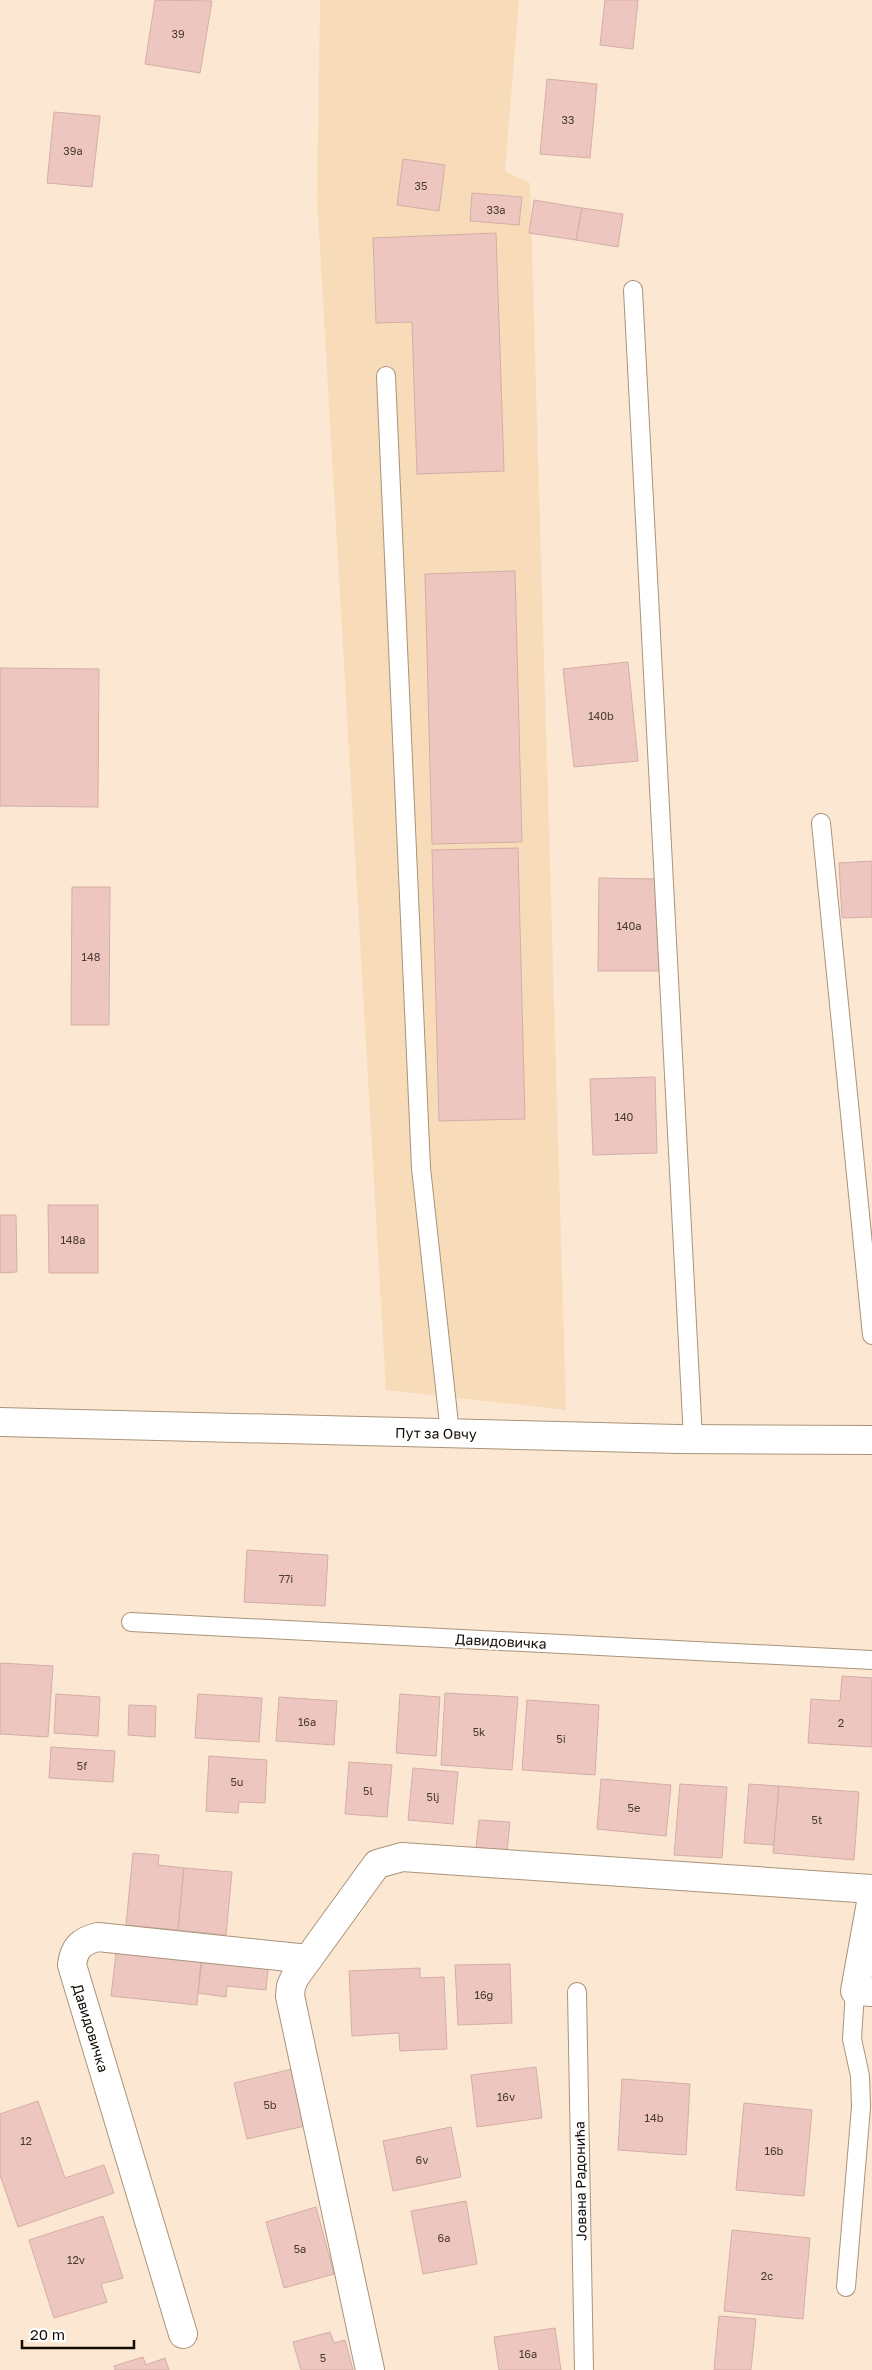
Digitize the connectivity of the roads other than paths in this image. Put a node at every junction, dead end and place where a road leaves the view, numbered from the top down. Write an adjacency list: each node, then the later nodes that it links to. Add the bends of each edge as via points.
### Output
1 (632, 290): 7 (lane)
2 (386, 376): 6 (lane, via 421,1168)
3 (821, 823): 4 (lane)
4 (872, 1335)
5 (0, 1422): 6 (street, Пут за Овчу)
6 (450, 1433): 7 (street, Пут за Овчу)
7 (693, 1439): 8 (street, Пут за Овчу)
8 (872, 1440)
9 (131, 1622): 10 (lane, Давидовичка)
10 (872, 1660)
11 (872, 1889): 13 (street, via 402,1857 377,1864)
12 (872, 1896): 15 (street)
13 (308, 1959): 17 (street, Давидовичка, via 98,1937 79,1945 73,1954 72,1965); 18 (street, via 295,1977 290,1996)
14 (577, 1992): 19 (lane, Јована Радонића)
15 (863, 1992): 16 (lane, via 852,2039 860,2076 861,2107)
16 (846, 2287)
17 (183, 2334)
18 (370, 2370)
19 (584, 2370)

